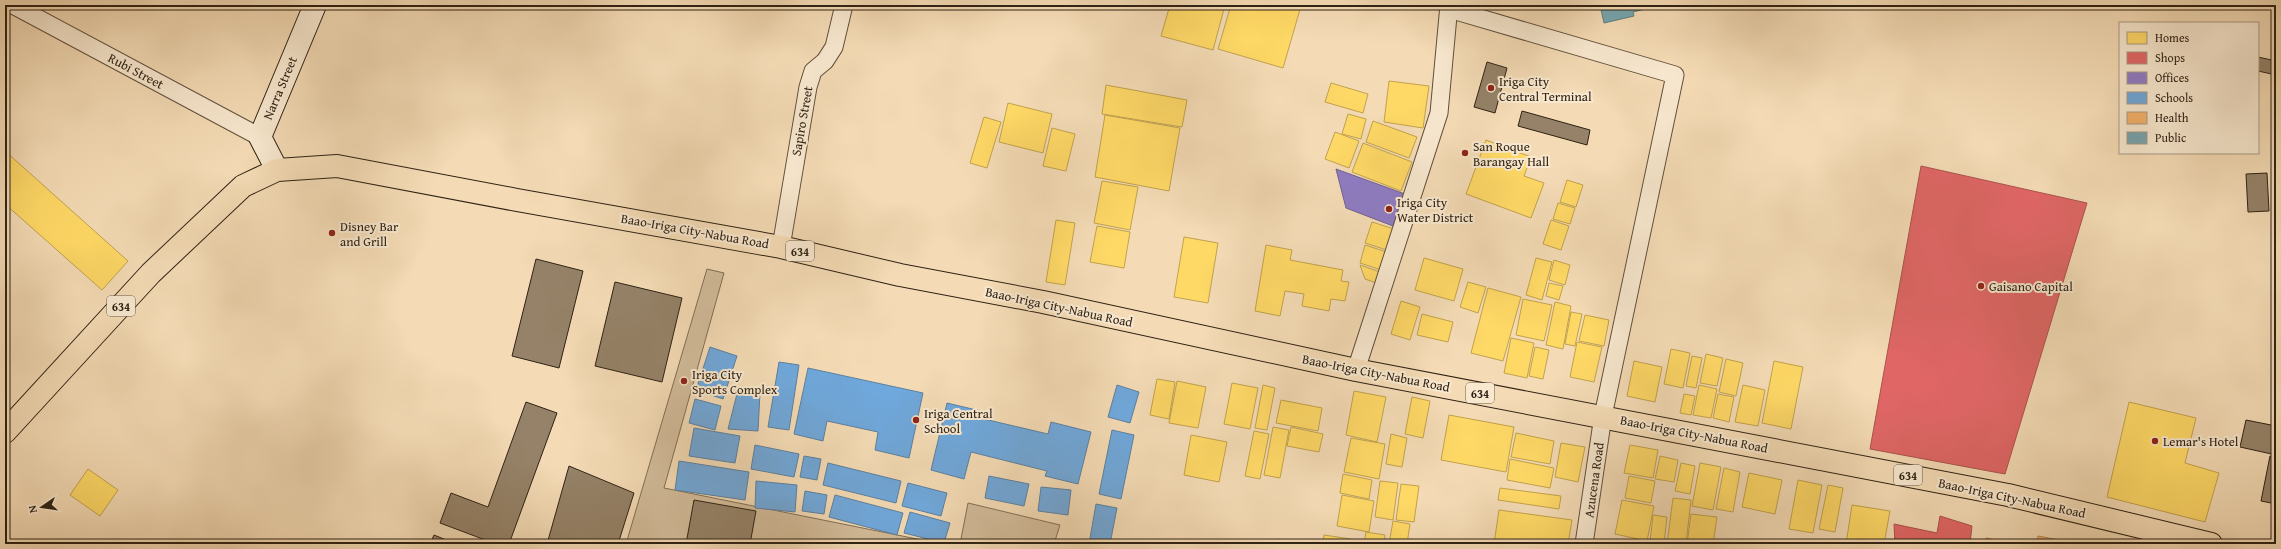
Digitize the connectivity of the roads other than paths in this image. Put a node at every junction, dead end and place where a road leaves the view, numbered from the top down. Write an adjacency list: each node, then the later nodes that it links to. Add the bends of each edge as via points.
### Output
1 (13, 5): 5 (street, Rubi Street)
2 (315, 5): 5 (street, Narra Street)
3 (844, 5): 7 (street, Sapiro Street, via 834,47 825,62 814,71 808,87)
4 (1449, 7): 8 (street, via 1439,113); 9 (street, Azucena Road, via 1675,75)
5 (260, 137): 6 (street, Narra Street)
6 (277, 170): 7 (main road, Baao-Iriga City-Nabua Road / 634, via 337,166); 10 (main road, Baao-Iriga City-Nabua Road / 634, via 243,186 151,273)
7 (781, 246): 8 (main road, Baao-Iriga City-Nabua Road / 634, via 900,275 1043,302)
8 (1356, 370): 9 (main road, Baao-Iriga City-Nabua Road / 634)
9 (1603, 416): 11 (street, Azucena Road); 12 (main road, Baao-Iriga City-Nabua Road / 634, via 2008,495)
10 (5, 432)
11 (1584, 544)
12 (2210, 544)

